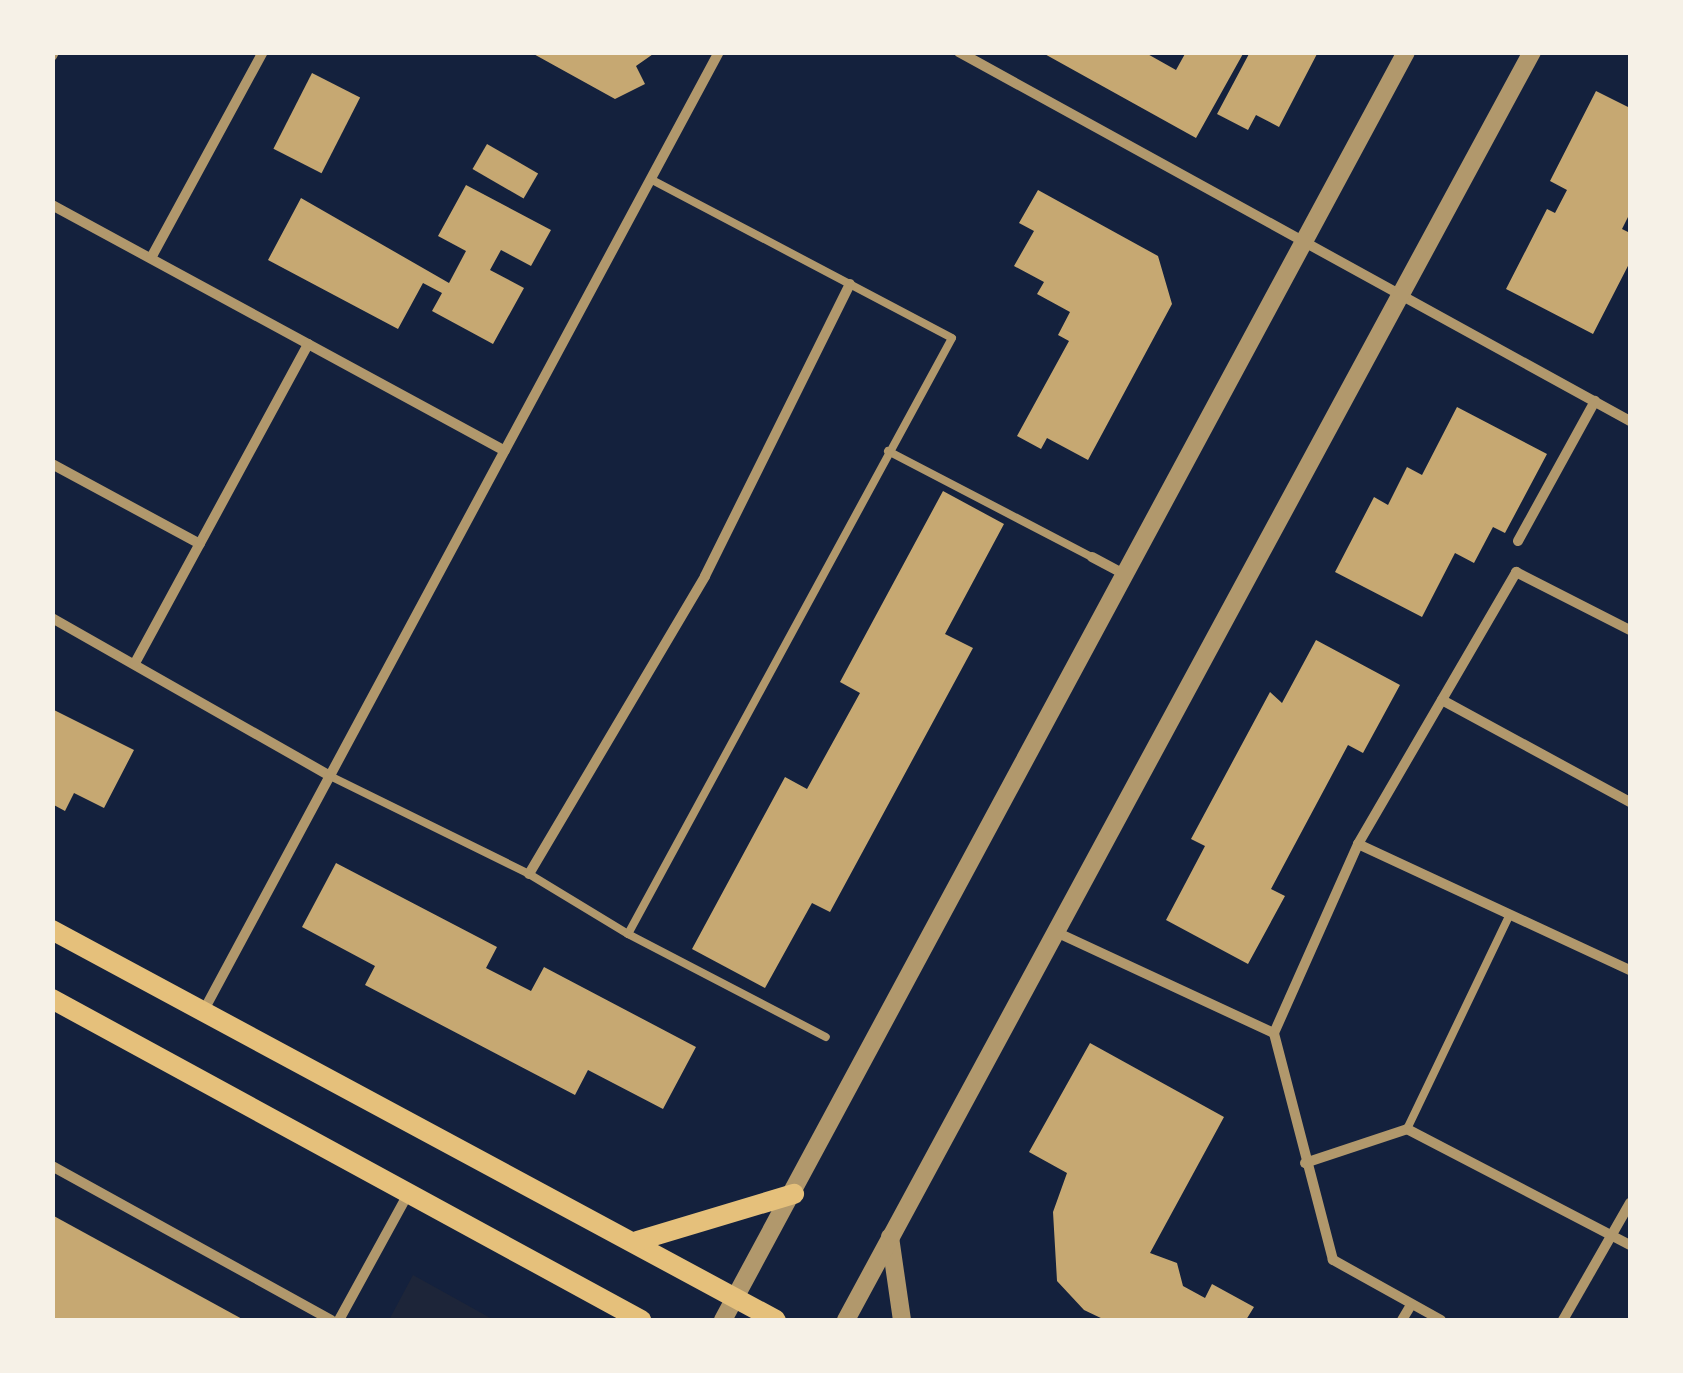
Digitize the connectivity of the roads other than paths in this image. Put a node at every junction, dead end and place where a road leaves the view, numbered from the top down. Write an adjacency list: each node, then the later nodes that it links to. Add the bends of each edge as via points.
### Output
1 (263, 52): 9 (street)
2 (720, 52): 6 (street)
3 (959, 52): 8 (street)
4 (1406, 52): 8 (street)
5 (1532, 52): 11 (street)
6 (651, 179): 10 (lane); 15 (street)
7 (52, 205): 9 (street)
8 (1306, 240): 11 (street); 21 (street)
9 (152, 258): 12 (street)
10 (850, 284): 16 (lane, via 952,338); 29 (street, via 705,576)
11 (1402, 293): 13 (street); 32 (street)
12 (308, 344): 15 (street); 19 (street)
13 (1594, 401): 14 (street); 18 (street)
14 (1630, 421)
15 (505, 451): 26 (street)
16 (888, 451): 20 (lane); 33 (lane)
17 (52, 464): 19 (street)
18 (1518, 541)
19 (200, 544): 24 (street)
20 (1092, 557): 21 (street)
21 (1126, 574): 42 (street)
22 (52, 618): 24 (street)
23 (1630, 630): 25 (street, via 1516,572)
24 (134, 663): 26 (street)
25 (1442, 700): 27 (street); 28 (street)
26 (330, 776): 29 (lane); 36 (street)
27 (1630, 802)
28 (1358, 844): 30 (street); 37 (street)
29 (529, 874): 33 (lane)
30 (1509, 916): 34 (street); 39 (lane)
31 (52, 930): 36 (main road)
32 (1056, 932): 37 (street); 46 (street)
33 (628, 934): 38 (lane)
34 (1630, 970)
35 (52, 999): 43 (main road)
36 (204, 1010): 47 (main road)
37 (1274, 1033): 40 (street)
38 (826, 1036)
39 (1407, 1129): 40 (street); 45 (street)
40 (1305, 1164): 50 (street, via 1332,1260)
41 (52, 1166): 52 (street)
42 (794, 1194): 47 (main road); 49 (street)
43 (407, 1196): 51 (main road); 53 (street)
44 (1630, 1203): 45 (street)
45 (1612, 1235): 48 (street); 61 (street)
46 (890, 1237): 57 (street); 58 (street)
47 (636, 1241): 49 (main road)
48 (1630, 1245)
49 (736, 1298): 55 (street); 56 (main road)
50 (1412, 1305): 59 (street); 60 (street)
51 (609, 1311): 54 (main road)
52 (331, 1320)
53 (339, 1320)
54 (641, 1320)
55 (723, 1320)
56 (776, 1320)
57 (846, 1320)
58 (902, 1320)
59 (1402, 1320)
60 (1442, 1320)
61 (1563, 1320)

